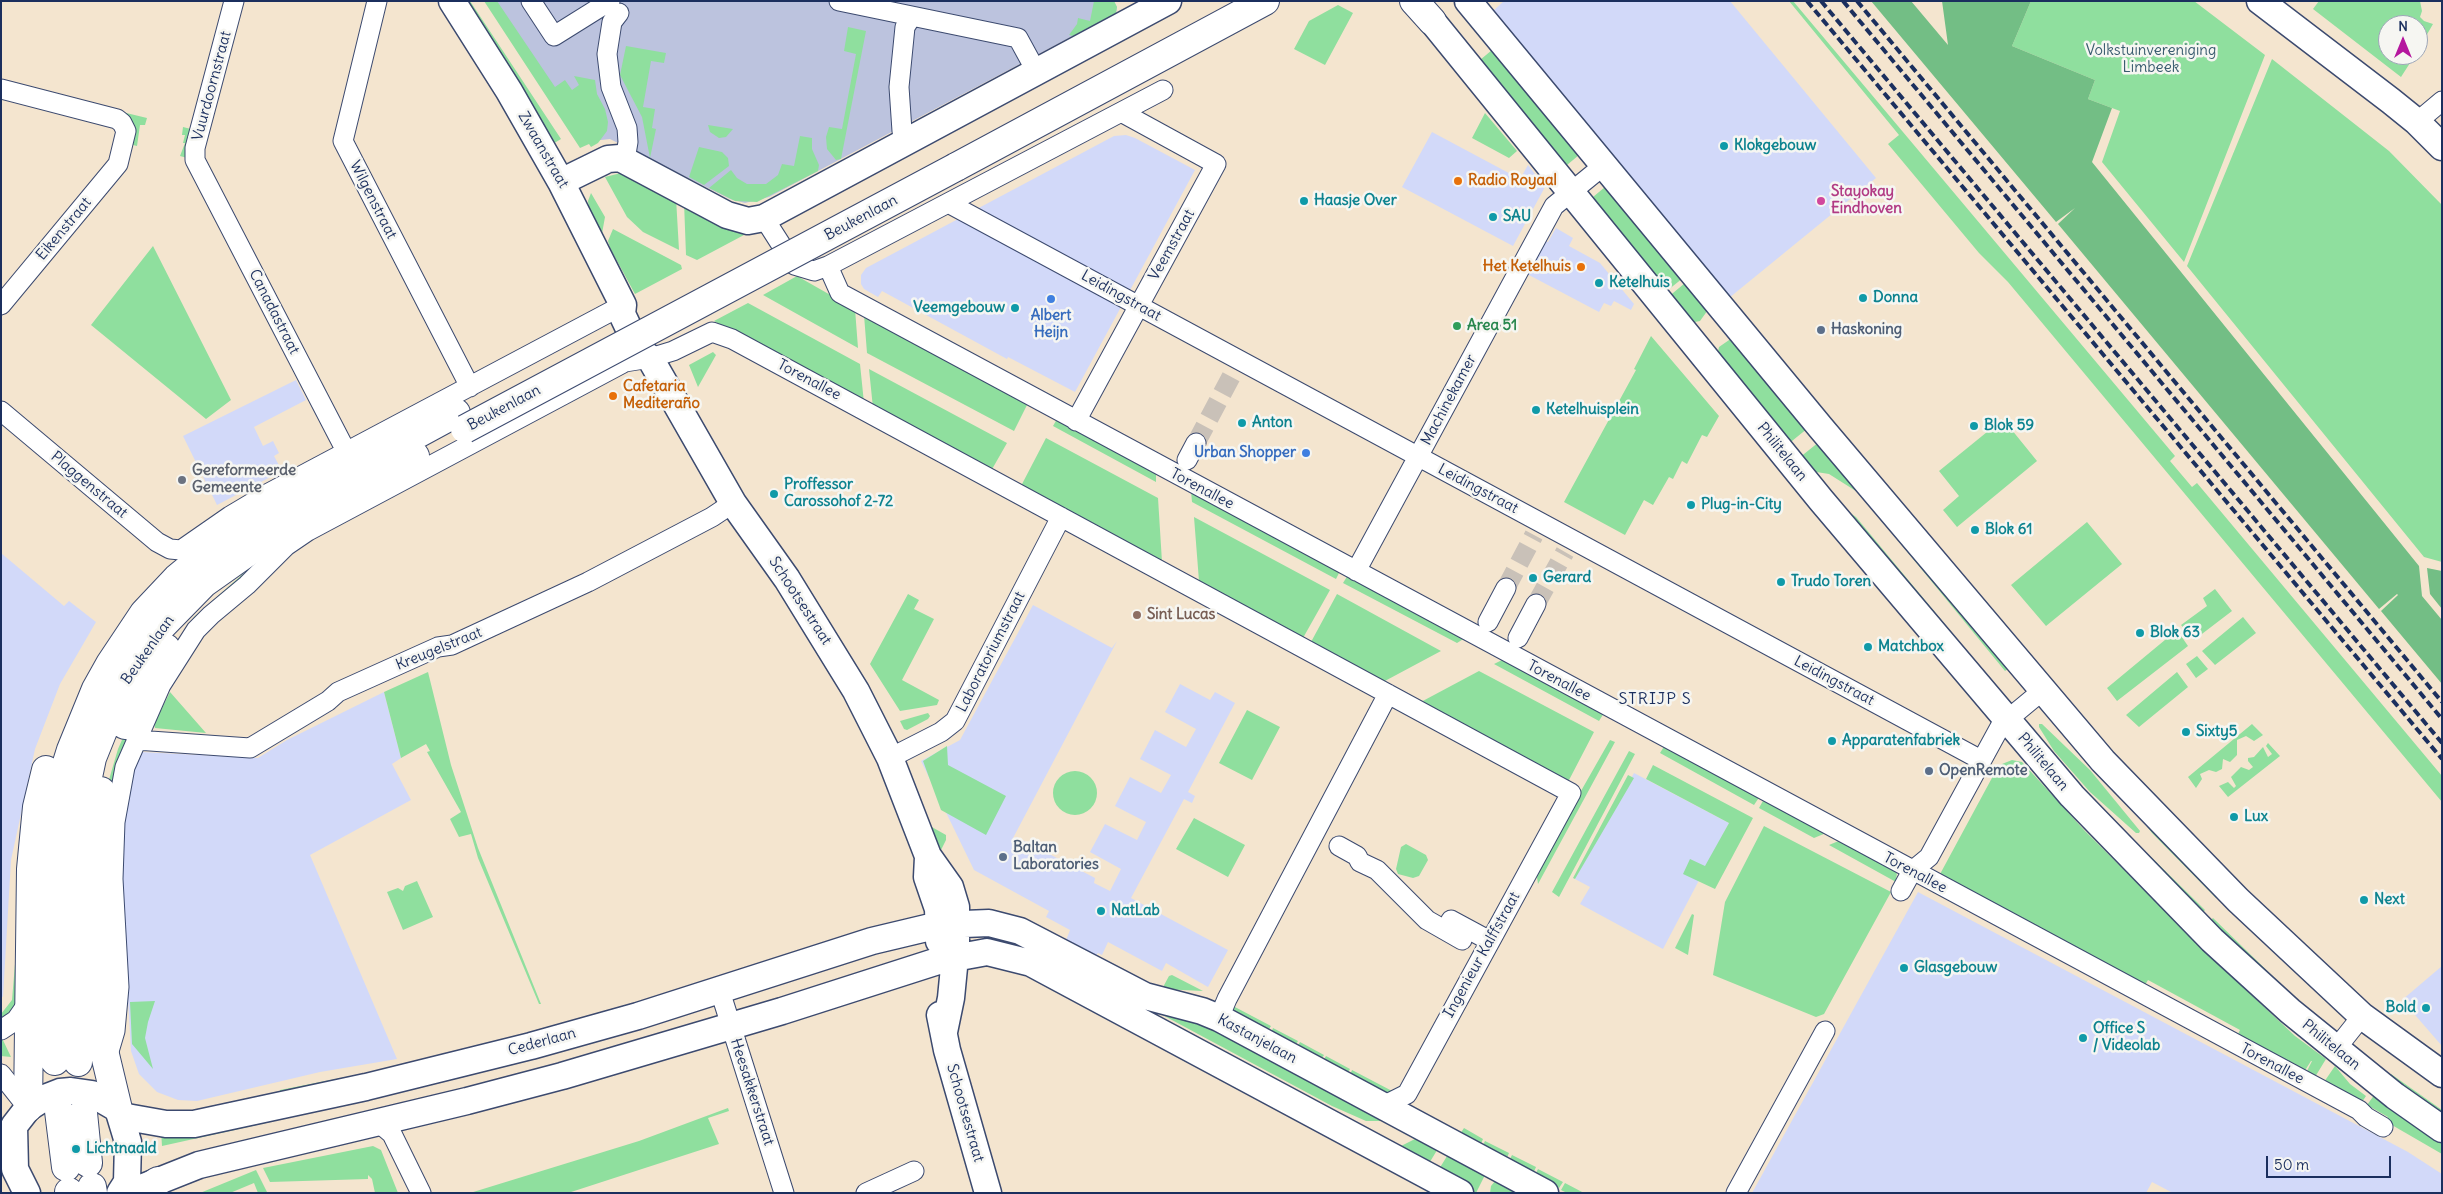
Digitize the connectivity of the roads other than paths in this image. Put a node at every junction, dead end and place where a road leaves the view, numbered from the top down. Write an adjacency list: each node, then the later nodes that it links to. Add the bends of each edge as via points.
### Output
1 (234, 1): 26 (street, Vuurdoornstraat, via 195,148 195,160)
2 (377, 1): 36 (street, Wilgenstraat, via 343,142)
3 (452, 1): 27 (street, Zwaanstraat)
4 (531, 1): 12 (street, via 554,36)
5 (839, 1): 13 (street)
6 (1168, 1): 15 (street)
7 (1227, 1): 23 (main road, Beukenlaan)
8 (1265, 1): 23 (main road, Beukenlaan)
9 (1414, 1): 14 (main road)
10 (1468, 1): 25 (street)
11 (2260, 1): 20 (street)
12 (617, 5): 24 (street, via 621,24 608,77 629,136)
13 (914, 8): 15 (street, via 1018,38); 21 (street, via 909,55 902,66 898,87)
14 (1432, 22): 28 (street)
15 (1036, 71): 21 (street)
16 (1, 89): 33 (street, Eikenstraat, via 116,119 126,131 118,164)
17 (1163, 90): 19 (street, Beukenlaan)
18 (2442, 101): 20 (street)
19 (1121, 112): 29 (street, Beukenlaan); 34 (street, Veemstraat, via 1216,164)
20 (2417, 122): 22 (street)
21 (906, 141): 30 (street)
22 (2442, 147)
23 (952, 159): 38 (main road, Beukenlaan, bridge)
24 (625, 160): 27 (street, via 608,159); 30 (street, via 727,215 748,221)
25 (1603, 166): 28 (street, Machinekamer); 51 (street)
26 (200, 171): 40 (street, Canadastraat)
27 (562, 182): 32 (street, Zwaanstraat)
28 (1570, 192): 41 (street, Machinekamer, via 1554,206); 53 (street, Philitelaan, via 1821,500)
29 (948, 203): 31 (street, Beukenlaan); 34 (street, Leidingstraat)
30 (764, 218): 31 (street, via 783,251 797,267 814,271)
31 (828, 266): 39 (street, Torenallee, via 840,293)
32 (623, 305): 35 (street, Schootsestraat, via 631,308 648,345); 36 (street)
33 (1, 306)
34 (1139, 306): 39 (street, Veemstraat); 41 (street, Leidingstraat, via 1236,367)
35 (650, 358): 42 (street, Schootsestraat); 43 (street, Torenallee, via 712,332 732,339); 54 (street, Beukenlaan, via 625,362 286,546 196,630 161,685)
36 (470, 386): 40 (street)
37 (1, 412): 40 (street, Plaggenstraat, via 157,542 170,549 182,550 267,494)
38 (460, 421): 44 (main road, Beukenlaan); 48 (main road, Beukenlaan, via 254,522 206,554 177,578)
39 (1076, 421): 45 (street, Torenallee)
40 (347, 452)
41 (1418, 456): 45 (street, Machinekamer); 56 (street, Leidingstraat, via 1568,546)
42 (733, 503): 54 (street, Kreugelstraat, via 610,571 452,646 438,647 338,692 250,748); 55 (street, Schootsestraat, via 787,579 856,691)
43 (1061, 517): 52 (street, Torenallee); 55 (street, Laboratoriumstraat, via 955,721 941,732)
44 (236, 561): 48 (main road, Beukenlaan, via 204,583 159,629 117,696 92,758 76,848 74,969 67,1062 50,879 58,798 71,750 96,689); 76 (main road, via 161,656 121,732 109,764 97,819 100,1034)
45 (1356, 571): 61 (street, Torenallee)
46 (1506, 588): 49 (street)
47 (1536, 604): 50 (street)
48 (144, 613): 69 (main road, via 113,630 94,656 67,710 44,775 37,807 31,869)
49 (1488, 622)
50 (1518, 638)
51 (2042, 691): 53 (street); 70 (street, via 2103,761 2238,900)
52 (1388, 694): 57 (street, Torenallee); 58 (street)
53 (2006, 719): 56 (street); 75 (street, Philitelaan, via 2072,796 2207,935)
54 (136, 740): 76 (street, Beukenlaan, via 125,767 115,822 113,879 119,988 115,1031)
55 (890, 758): 63 (street, Schootsestraat, via 928,856 927,877 938,910)
56 (1981, 760): 61 (street, via 1929,857)
57 (1571, 792): 66 (street, Ingenieur Kalffstraat)
58 (1312, 839): 60 (street, via 1354,862); 71 (street, via 1226,999)
59 (1339, 846): 60 (street, via 1357,856)
60 (1360, 862): 64 (street, via 1377,870 1427,920)
61 (1912, 871): 62 (street); 84 (street, Torenallee, via 2352,1106)
62 (1901, 891)
63 (948, 924): 67 (street, Schootsestraat); 68 (street, Cederlaan, via 872,941); 71 (street, Kastanjelaan, via 989,922 1020,932 1144,996)
64 (1439, 926): 65 (street); 66 (street, via 1469,939 1470,936 1449,924 1451,920)
65 (1462, 940)
66 (1490, 941): 79 (street, Ingenieur Kalffstraat, via 1407,1094)
67 (947, 959): 72 (street); 95 (street, Schootsestraat, via 936,987 944,1032); 96 (street, via 987,952 1031,963)
68 (720, 990): 72 (street, Heesakkerstraat); 81 (street, Cederlaan, via 531,1046 366,1087 194,1124 166,1124)
69 (31, 999): 73 (street, via 16,1020); 83 (main road)
70 (2362, 1016): 75 (street); 78 (street)
71 (1219, 1018): 79 (street, Kastanjelaan)
72 (731, 1026): 82 (street, via 562,1076); 93 (street, Heesakkerstraat)
73 (1, 1030)
74 (1825, 1031): 98 (street)
75 (2335, 1050): 85 (street, Philitelaan)
76 (105, 1062): 81 (main road)
77 (1, 1074): 83 (street)
78 (2442, 1074)
79 (1383, 1106): 97 (street, Kastanjelaan)
80 (71, 1112): 87 (main road)
81 (119, 1112): 83 (street, via 92,1094 60,1092 42,1099); 91 (street, via 128,1142 127,1182)
82 (379, 1123): 88 (street, via 199,1165); 89 (street, via 392,1134)
83 (14, 1124): 90 (street, via 15,1169)
84 (2383, 1127)
85 (2442, 1129)
86 (914, 1171): 94 (street)
87 (80, 1182)
88 (149, 1187): 92 (street)
89 (419, 1188)
90 (28, 1193)
91 (120, 1193)
92 (129, 1193)
93 (784, 1193)
94 (866, 1193)
95 (988, 1193)
96 (1460, 1193)
97 (1544, 1193)
98 (1736, 1193)

